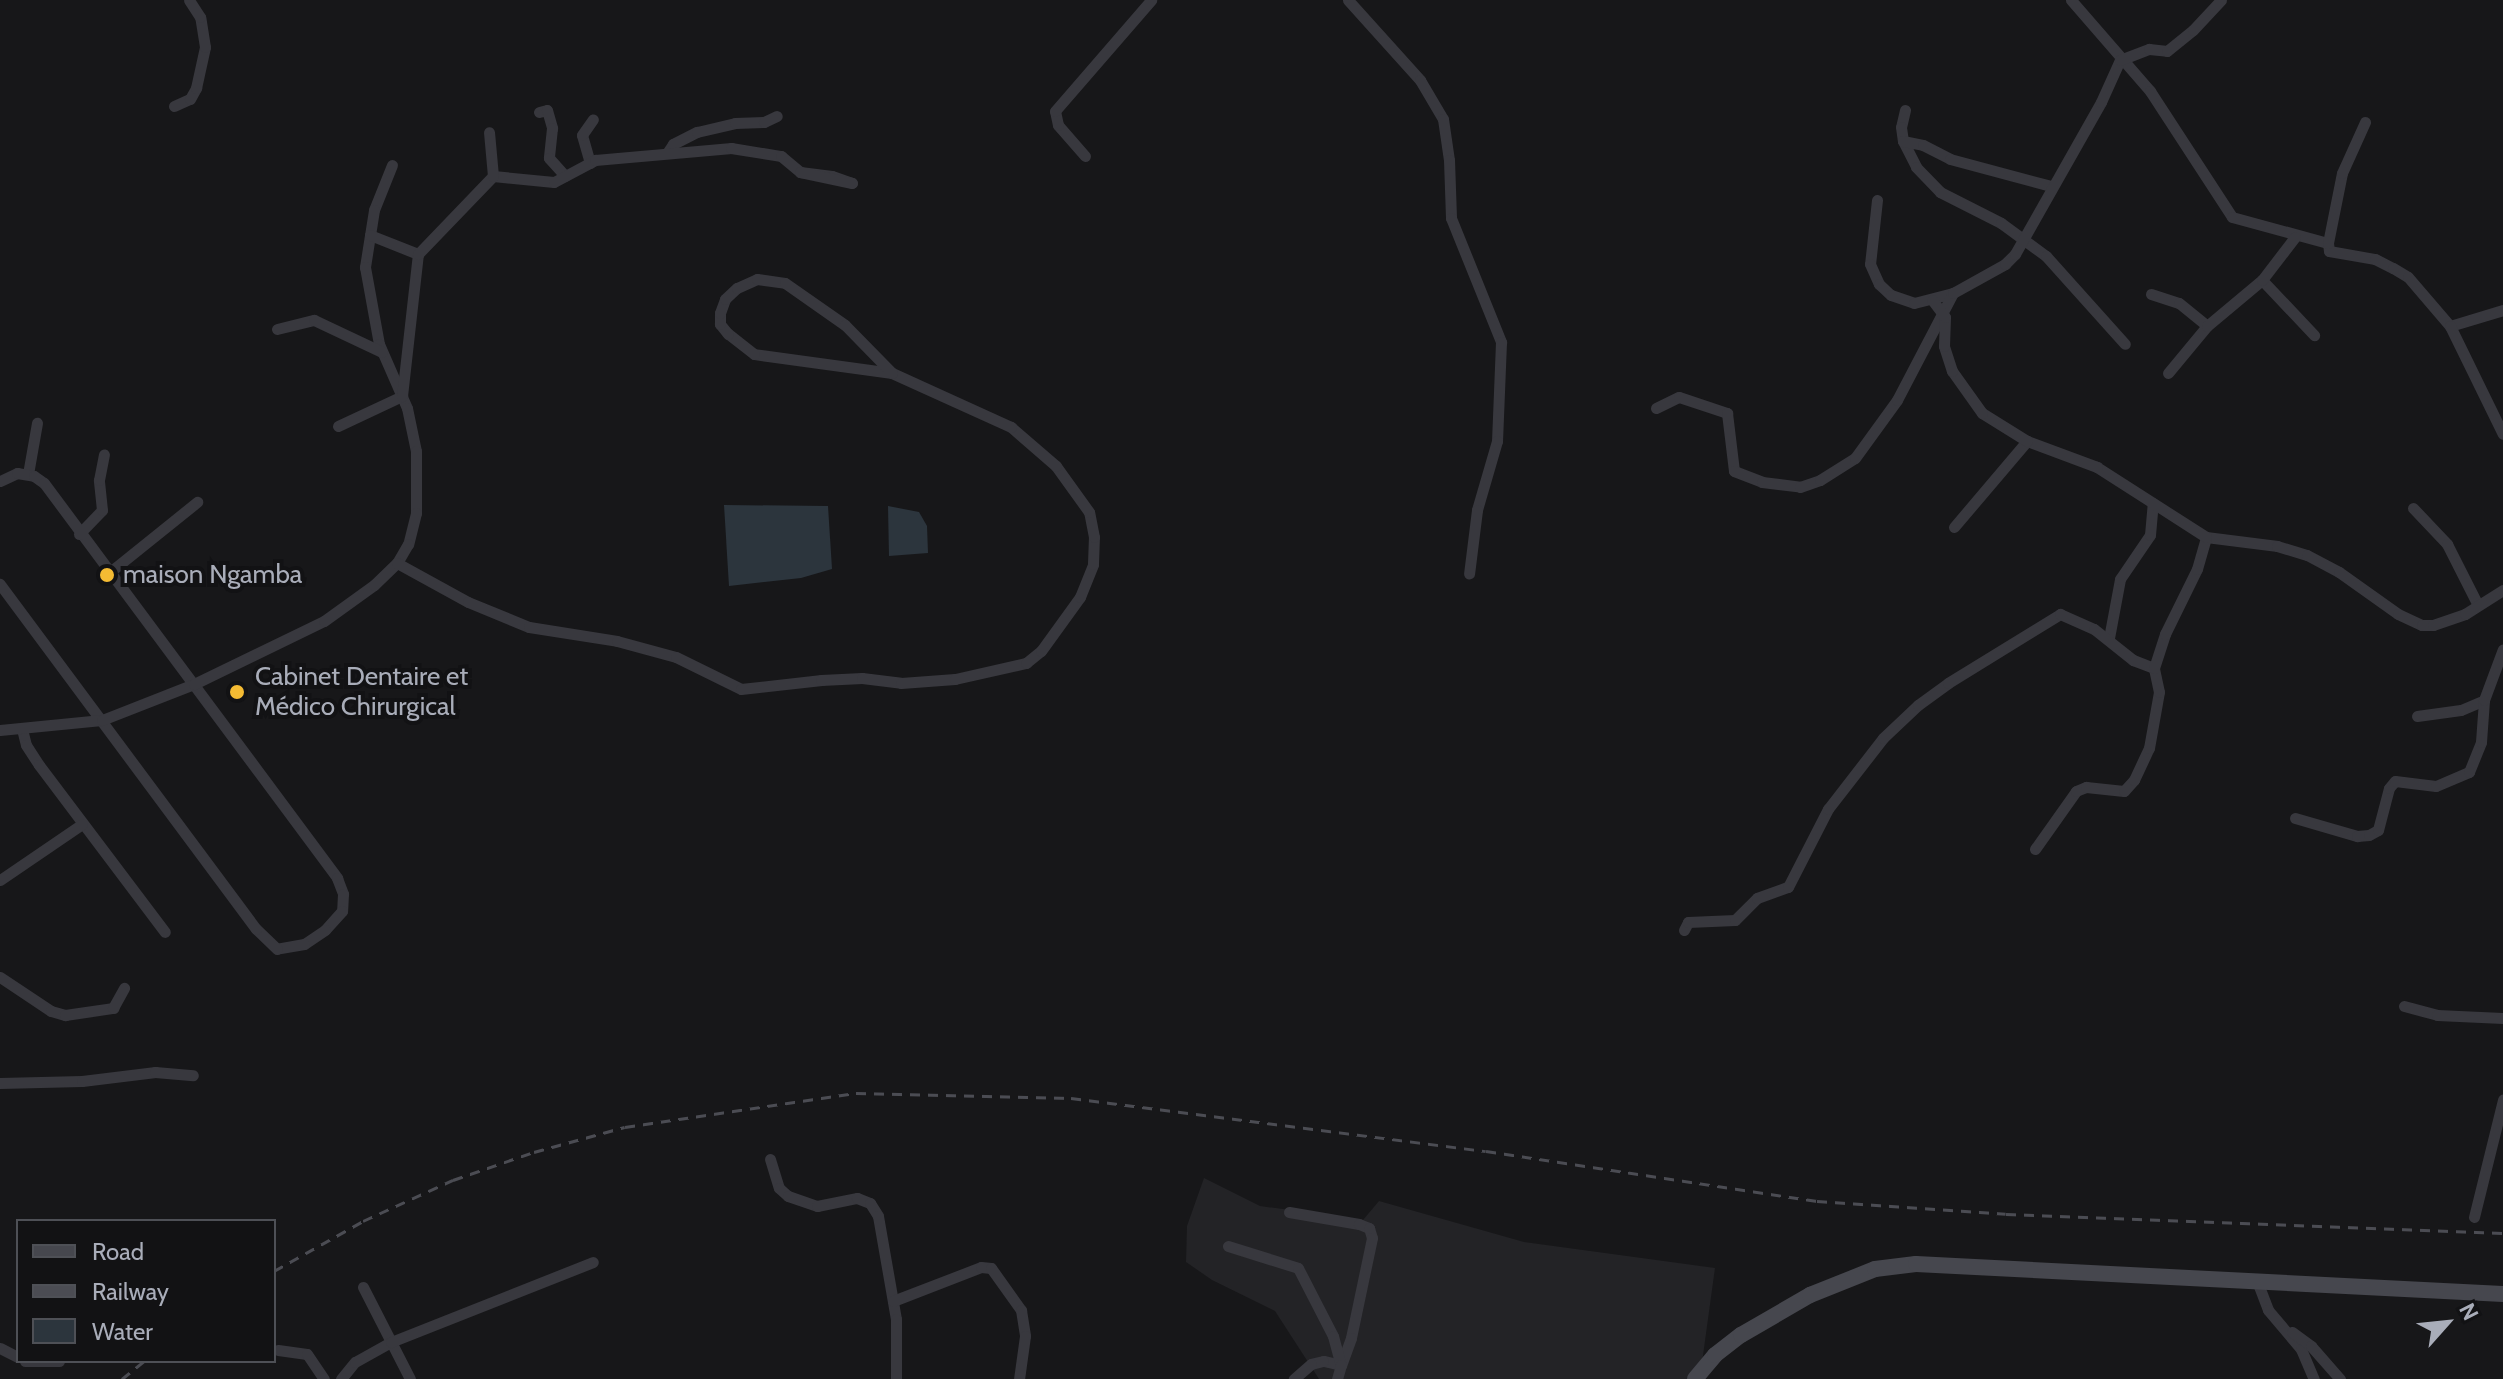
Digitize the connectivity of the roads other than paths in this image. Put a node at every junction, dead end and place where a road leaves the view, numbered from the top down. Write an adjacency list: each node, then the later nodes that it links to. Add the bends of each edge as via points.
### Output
1 (189, 0): 7 (street, via 200,17 205,47 196,88 190,99)
2 (1151, 0): 16 (street, via 1055,111 1058,125)
3 (1348, 0): 60 (street, via 1420,80 1443,119 1451,218 1501,342 1497,441 1477,510)
4 (2071, 0): 6 (street)
5 (2221, 0): 6 (street, via 2167,51 2149,49)
6 (2120, 60): 22 (street); 25 (street, via 2150,91 2232,217)
7 (174, 106)
8 (1905, 110): 14 (street)
9 (539, 112): 21 (street, via 547,110 552,128 549,158)
10 (777, 116): 15 (street, via 697,132)
11 (593, 119): 17 (street, via 582,135)
12 (2365, 122): 27 (street, via 2342,173)
13 (489, 132): 20 (street)
14 (1903, 141): 22 (street); 26 (street, via 1916,167 1940,192 2001,223)
15 (667, 153): 17 (street); 19 (street, via 731,148 781,156)
16 (1085, 156)
17 (590, 163): 21 (street)
18 (392, 165): 24 (street, via 380,188)
19 (800, 172)
20 (493, 176): 21 (street, via 554,182); 28 (street)
21 (565, 176)
22 (2051, 186): 26 (street)
23 (1877, 200): 32 (street, via 1873,275 1898,298 1914,303)
24 (370, 235): 28 (street); 40 (street, via 365,267)
25 (2295, 237): 27 (street); 29 (street)
26 (2022, 242): 30 (street, via 2005,264); 39 (street, via 2046,256)
27 (2328, 243): 36 (street, via 2329,251 2375,259 2408,277)
28 (418, 254): 43 (street)
29 (2262, 280): 35 (street); 38 (street)
30 (1953, 293): 32 (street); 34 (street)
31 (2151, 294): 35 (street, via 2179,303)
32 (1932, 300): 34 (street)
33 (2503, 310): 36 (street)
34 (1942, 312): 44 (street, via 1897,400 1855,458 1800,487 1762,482 1734,471 1727,413 1716,406 1679,397); 48 (street, via 1952,371 1982,413)
35 (2207, 326): 42 (street)
36 (2450, 326): 47 (street)
37 (277, 329): 40 (street, via 314,320)
38 (2314, 335)
39 (2125, 344)
40 (382, 352): 43 (street)
41 (892, 373): 41 (street, via 754,354 720,324 725,299 757,279 785,283 845,325); 58 (street, via 1011,427 1056,466 1089,512 1093,564 1080,597 1041,651 1026,663 955,679 901,683 862,678 741,689 676,657 529,627 468,602)
42 (2168, 373)
43 (402, 396): 46 (street); 58 (street, via 413,431 417,498 408,544)
44 (1656, 408)
45 (37, 423): 50 (street)
46 (338, 426)
47 (2503, 434)
48 (2027, 441): 53 (street, via 2097,467); 55 (street)
49 (104, 454): 56 (street, via 99,480 102,510)
50 (28, 474): 51 (street); 56 (street, via 44,483)
51 (0, 481)
52 (197, 502): 59 (street)
53 (2153, 503): 57 (street); 64 (street, via 2150,535 2120,579)
54 (2413, 508): 63 (street, via 2447,544)
55 (1954, 527)
56 (79, 534): 59 (street)
57 (2206, 537): 63 (street, via 2307,555 2422,625 2444,623); 66 (street)
58 (397, 563): 67 (street, via 324,621)
59 (110, 572): 67 (street)
60 (1469, 574)
61 (0, 584): 70 (street)
62 (2503, 590): 63 (street)
63 (2478, 605)
64 (2109, 638): 66 (street, via 2133,660); 77 (street, via 2060,614 1970,668 1883,738 1828,809 1788,887 1757,898 1735,920 1688,922)
65 (2503, 649): 68 (street)
66 (2154, 668): 75 (street, via 2159,692 2149,748 2134,780 2124,791 2076,791)
67 (194, 684): 70 (street); 70 (street, via 337,878 342,911 304,944 277,949 256,929)
68 (2484, 700): 69 (street, via 2461,710); 73 (street, via 2481,742 2469,772 2436,786 2395,781 2378,830 2357,836)
69 (2417, 716)
70 (102, 720): 71 (street)
71 (22, 729): 72 (street); 74 (street, via 30,752)
72 (0, 730)
73 (2295, 818)
74 (82, 824): 76 (street); 78 (street)
75 (2035, 849)
76 (0, 880)
77 (1684, 930)
78 (165, 932)
79 (0, 977): 80 (street, via 65,1015 113,1008)
80 (124, 988)
81 (2404, 1006): 82 (street, via 2437,1015)
82 (2503, 1018)
83 (193, 1075): 84 (street, via 155,1072)
84 (0, 1083)
85 (2503, 1100): 88 (street)
86 (770, 1159): 94 (street, via 779,1188 788,1196 817,1206 857,1198 870,1203 881,1222)
87 (1289, 1212): 98 (street, via 1369,1228 1372,1238)
88 (2474, 1217)
89 (1228, 1246): 98 (street, via 1298,1268 1333,1336)
90 (593, 1262): 96 (street)
91 (2257, 1281): 93 (street); 95 (street, via 2268,1310); 106 (street, via 1934,1265 1875,1269 1765,1318 1715,1355)
92 (363, 1287): 96 (street)
93 (2503, 1294)
94 (893, 1301): 102 (street); 103 (street, via 981,1267 991,1268 1021,1310 1025,1336)
95 (2282, 1325): 107 (street, via 2301,1349); 108 (street, via 2311,1346)
96 (391, 1342): 100 (street, via 355,1362); 101 (street)
97 (278, 1350): 99 (street, via 307,1354)
98 (1341, 1365): 104 (street, via 1311,1364); 105 (street)
99 (324, 1379)
100 (341, 1379)
101 (410, 1379)
102 (896, 1379)
103 (1019, 1379)
104 (1294, 1379)
105 (1337, 1379)
106 (1695, 1379)
107 (2314, 1379)
108 (2340, 1379)

